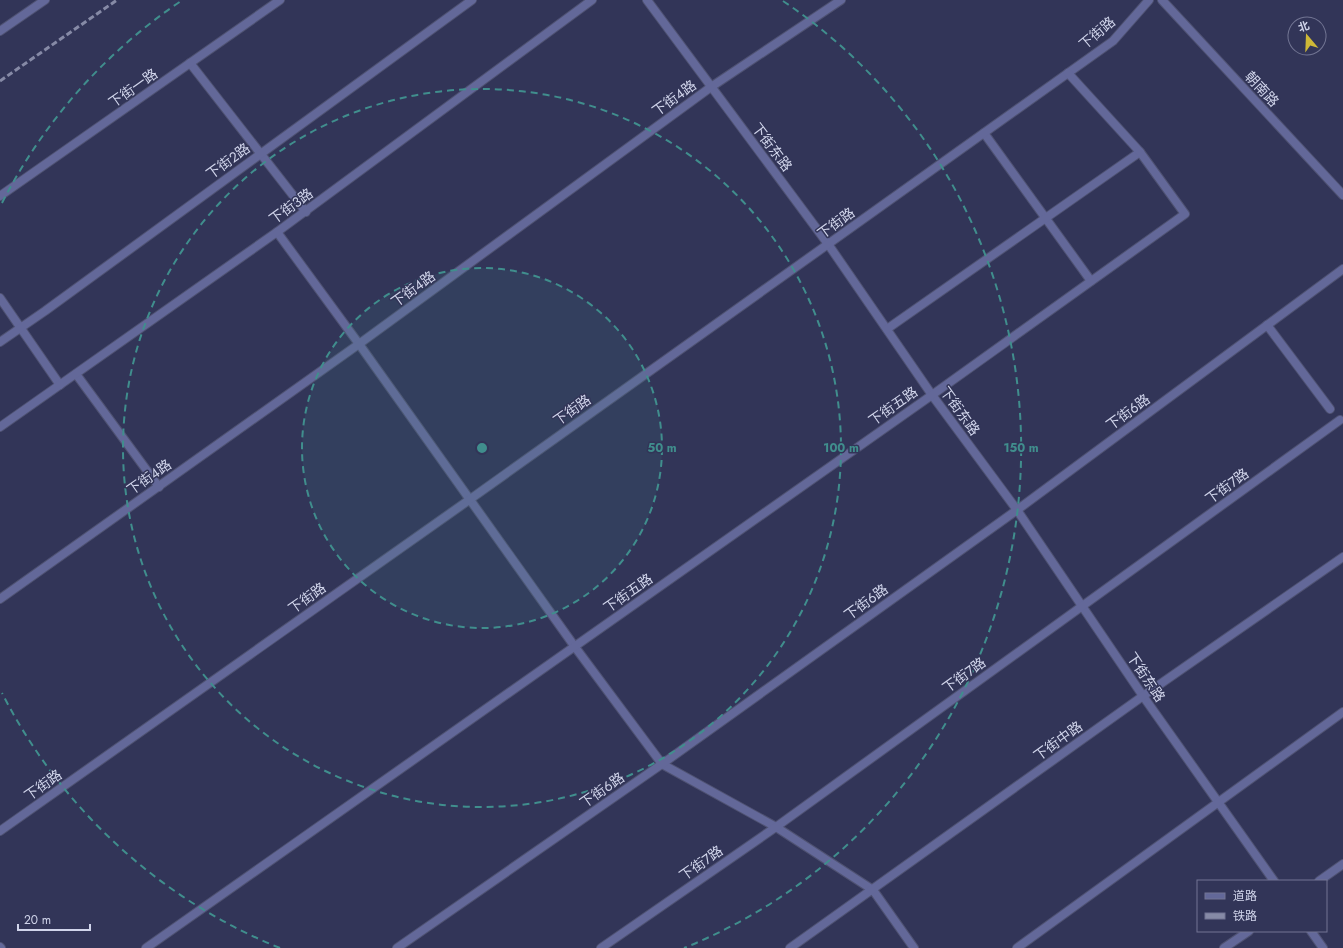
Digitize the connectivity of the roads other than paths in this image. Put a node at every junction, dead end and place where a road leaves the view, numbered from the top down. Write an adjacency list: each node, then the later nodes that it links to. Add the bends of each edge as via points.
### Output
1 (45, 0): 9 (street)
2 (280, 0): 10 (street, 下街一路)
3 (472, 0): 15 (street, 下街2路)
4 (592, 0): 18 (street, 下街3路)
5 (647, 0): 12 (street, 下街东路)
6 (841, 0): 12 (street, 下街4路)
7 (1149, 0): 11 (street, 下街路, via 1113,41)
8 (1162, 0): 16 (street, 朝南路)
9 (0, 31)
10 (190, 63): 15 (street); 17 (street, 下街一路)
11 (1068, 73): 13 (street, 下街路); 14 (street)
12 (711, 87): 21 (street, 下街东路); 29 (street, 下街4路)
13 (984, 133): 19 (street); 21 (street, 下街路)
14 (1140, 152): 19 (street); 23 (street, 下街五路, via 1186,214)
15 (261, 153): 18 (street); 26 (street, 下街2路)
16 (1343, 195)
17 (0, 196)
18 (306, 212): 20 (street, 下街3路)
19 (1045, 218): 23 (street); 27 (street)
20 (277, 232): 29 (street); 30 (street, 下街3路)
21 (828, 244): 27 (street, 下街东路); 37 (street, 下街路)
22 (1343, 269): 25 (street, 下街6路)
23 (1091, 281): 32 (street, 下街五路)
24 (0, 298): 26 (street)
25 (1267, 325): 33 (street); 38 (street, 下街6路)
26 (20, 328): 28 (street, 下街2路); 31 (street)
27 (887, 329): 32 (street, 下街东路)
28 (0, 342)
29 (359, 344): 36 (street, 下街4路); 37 (street)
30 (76, 374): 31 (street, 下街3路); 36 (street)
31 (60, 385): 35 (street, 下街3路)
32 (932, 395): 38 (street, 下街东路); 42 (street, 下街五路)
33 (1330, 409)
34 (1342, 422): 41 (street, 下街7路)
35 (0, 427)
36 (158, 486): 40 (street, 下街4路)
37 (469, 500): 42 (street); 48 (street, 下街路)
38 (1017, 510): 41 (street, 下街东路); 45 (street, 下街6路)
39 (1343, 557): 43 (street, 下街中路)
40 (0, 599)
41 (1082, 606): 43 (street, 下街东路); 47 (street, 下街7路)
42 (575, 647): 45 (street); 55 (street, 下街五路)
43 (1143, 696): 46 (street, 下街东路); 52 (street, 下街中路)
44 (1343, 712): 46 (street)
45 (662, 764): 47 (street); 56 (street, 下街6路)
46 (1218, 802): 50 (street, 下街东路); 60 (street)
47 (776, 827): 52 (street); 57 (street, 下街7路)
48 (0, 831)
49 (1343, 864): 51 (street)
50 (1273, 880)
51 (1320, 880)
52 (873, 890): 58 (street, 下街中路); 59 (street)
53 (1248, 932): 61 (street)
54 (1312, 932): 62 (street)
55 (146, 948)
56 (397, 948)
57 (601, 948)
58 (790, 948)
59 (914, 948)
60 (1017, 948)
61 (1224, 948)
62 (1323, 948)

